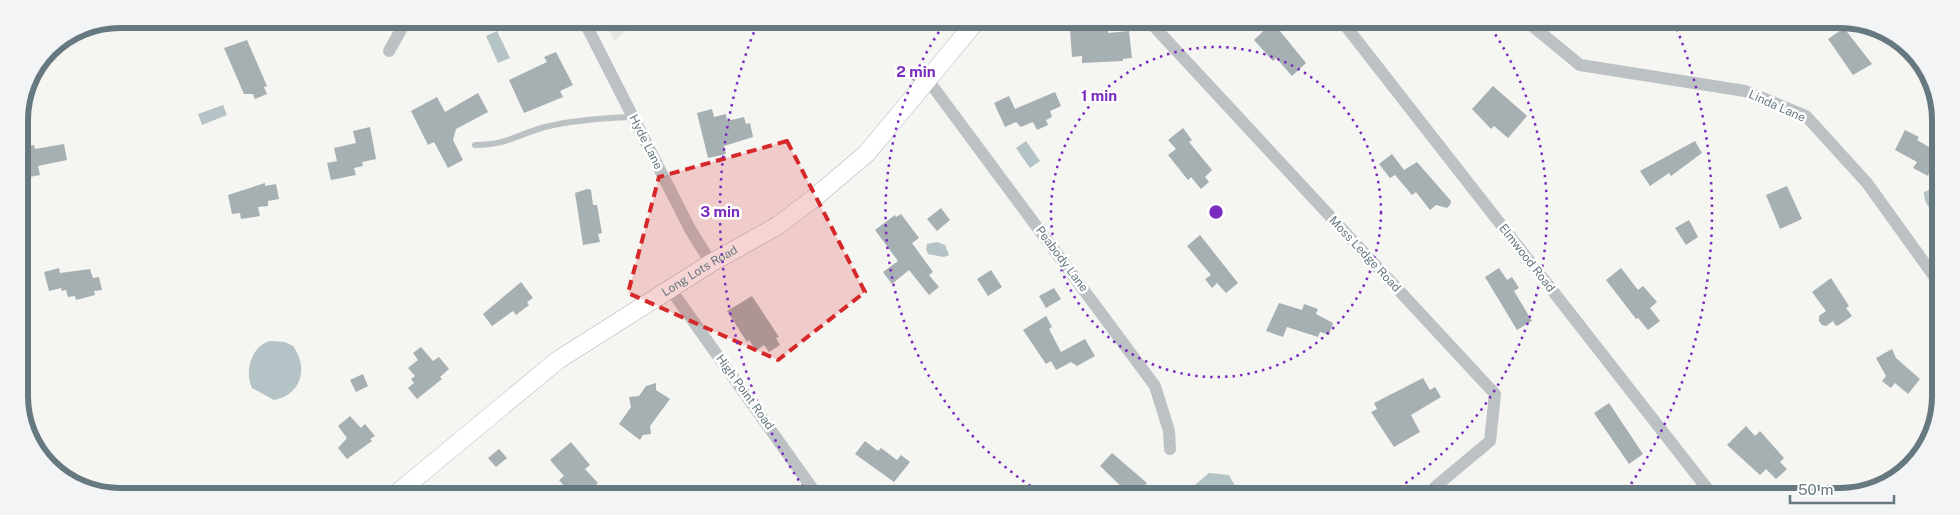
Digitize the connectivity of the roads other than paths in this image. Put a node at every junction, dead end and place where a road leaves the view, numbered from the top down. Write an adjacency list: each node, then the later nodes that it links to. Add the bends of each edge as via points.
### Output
1 (402, 28): 7 (street)
2 (588, 28): 9 (street, Hyde Lane)
3 (970, 28): 8 (main road, Long Lots Road)
4 (1155, 28): 15 (street, Moss Ledge Road, via 1494,394 1490,441)
5 (1347, 28): 16 (street, Elmwood Road)
6 (1535, 28): 12 (street, Linda Lane, via 1580,65 1745,91 1806,116 1867,183)
7 (389, 51)
8 (928, 80): 11 (main road, Long Lots Road, via 860,159 777,226); 14 (street, Peabody Lane, via 1155,386 1169,431)
9 (634, 117): 10 (lane, via 598,118 544,128 508,142); 11 (street, Hyde Lane, via 690,229)
10 (475, 146)
11 (711, 263): 13 (main road, Long Lots Road)
12 (1932, 273)
13 (671, 290): 17 (main road, Long Lots Road, via 558,360); 18 (street, High Point Road)
14 (1170, 449)
15 (1435, 487)
16 (1706, 487)
17 (402, 488)
18 (813, 488)

